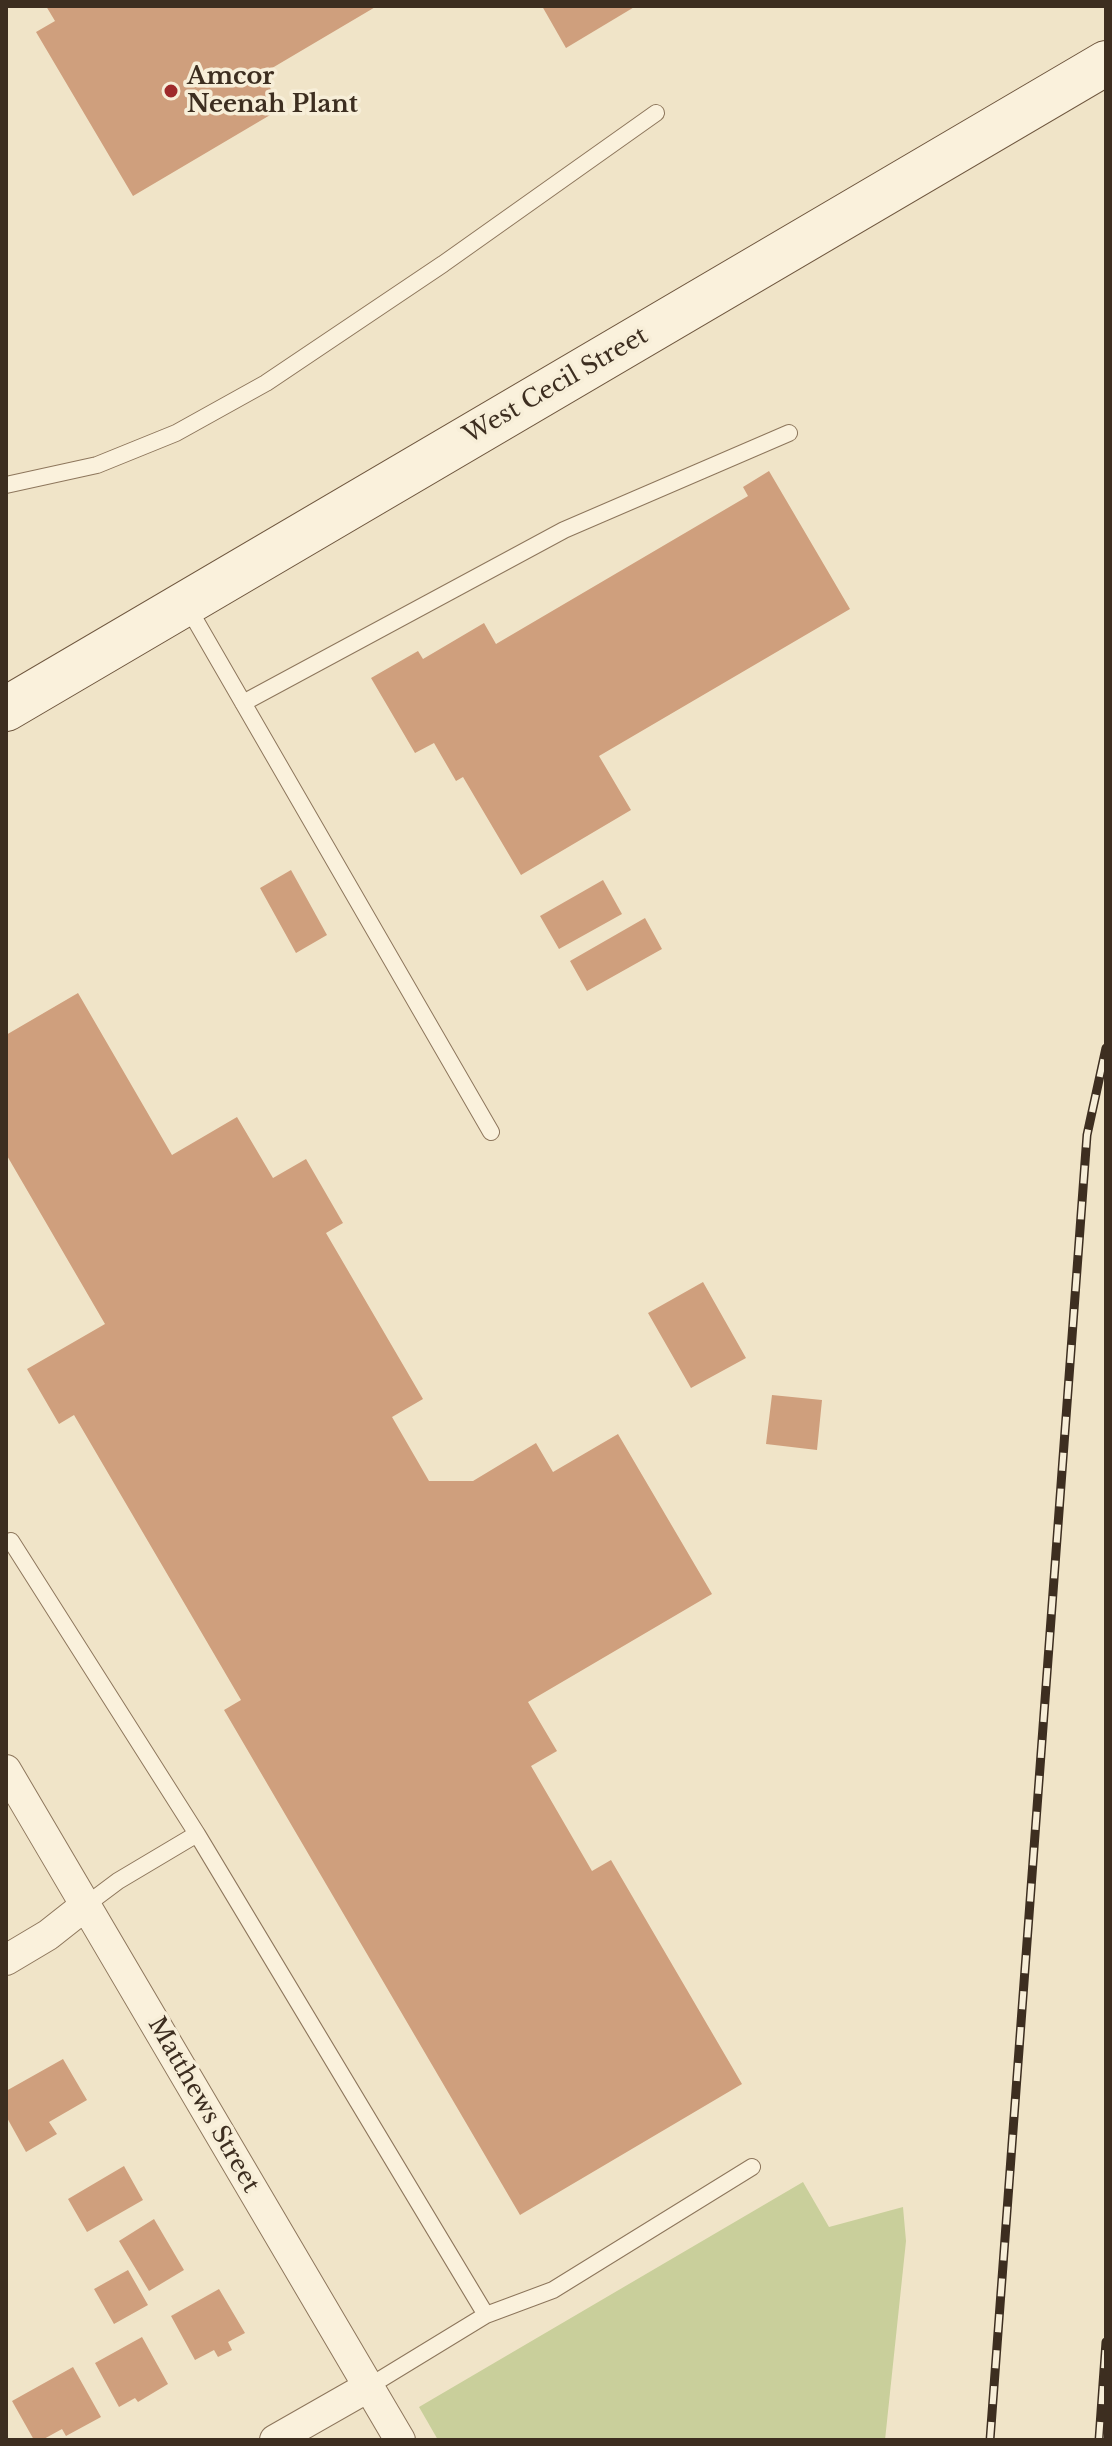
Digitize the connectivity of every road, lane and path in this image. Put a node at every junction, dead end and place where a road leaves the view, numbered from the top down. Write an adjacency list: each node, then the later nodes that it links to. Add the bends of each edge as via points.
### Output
1 (1106, 63): 5 (main road, West Cecil Street)
2 (656, 113): 4 (lane, via 266,383 176,433 97,465)
3 (789, 433): 6 (lane, via 564,530)
4 (6, 485)
5 (186, 604): 6 (lane); 7 (main road, West Cecil Street)
6 (243, 703): 8 (lane)
7 (6, 709)
8 (491, 1132)
9 (6, 1544): 11 (lane, via 11,1541)
10 (6, 1770): 12 (street, Matthews Street)
11 (197, 1834): 12 (lane); 15 (lane)
12 (86, 1905): 13 (street); 16 (street, Matthews Street)
13 (6, 1960)
14 (752, 2167): 15 (lane, via 553,2290)
15 (486, 2315): 16 (lane)
16 (368, 2387): 17 (street); 18 (street, Matthews Street)
17 (275, 2440)
18 (400, 2440)

